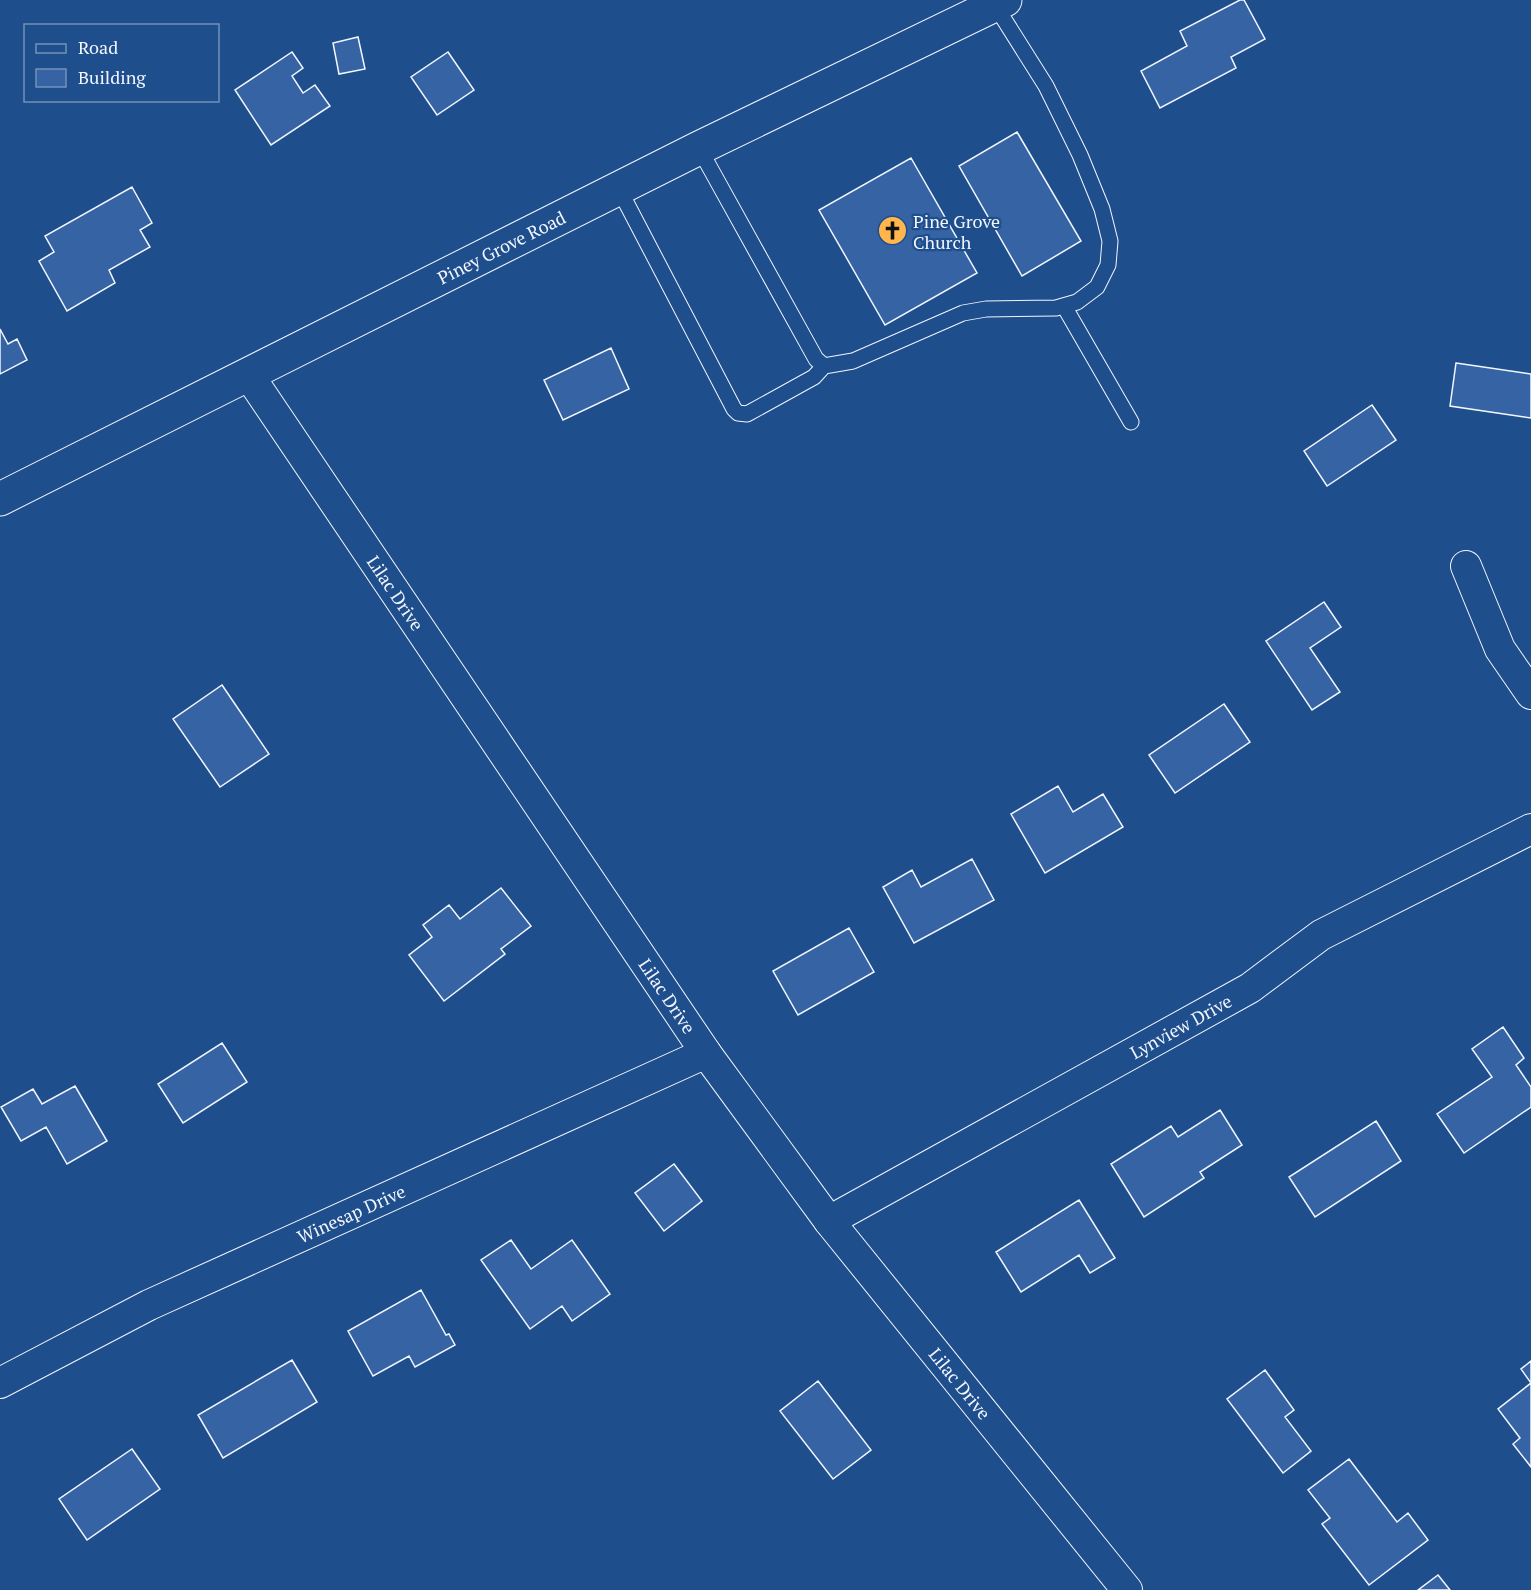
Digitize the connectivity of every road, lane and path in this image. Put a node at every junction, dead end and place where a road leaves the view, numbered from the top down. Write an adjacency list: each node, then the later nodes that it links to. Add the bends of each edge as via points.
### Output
1 (1000, 3): 2 (main road, Piney Grove Road); 4 (lane, via 1080,155 1110,241 1108,265 1097,287 1077,302)
2 (699, 148): 3 (main road, Piney Grove Road); 5 (lane, via 816,359)
3 (620, 189): 5 (lane, via 738,413 747,414 814,377); 6 (main road, Piney Grove Road)
4 (1064, 306): 5 (lane, via 963,313 853,361); 7 (lane)
5 (824, 366)
6 (248, 374): 8 (main road, Piney Grove Road); 12 (street, Lilac Drive)
7 (1131, 422)
8 (0, 499)
9 (1466, 566): 10 (street, via 1500,649)
10 (1531, 694)
11 (1531, 829): 13 (street, Lynview Drive, via 1321,935 1250,988)
12 (706, 1053): 13 (street, Lilac Drive); 14 (street, Winesap Drive, via 149,1305)
13 (829, 1221): 15 (street, Lilac Drive)
14 (0, 1383)
15 (1127, 1590)

